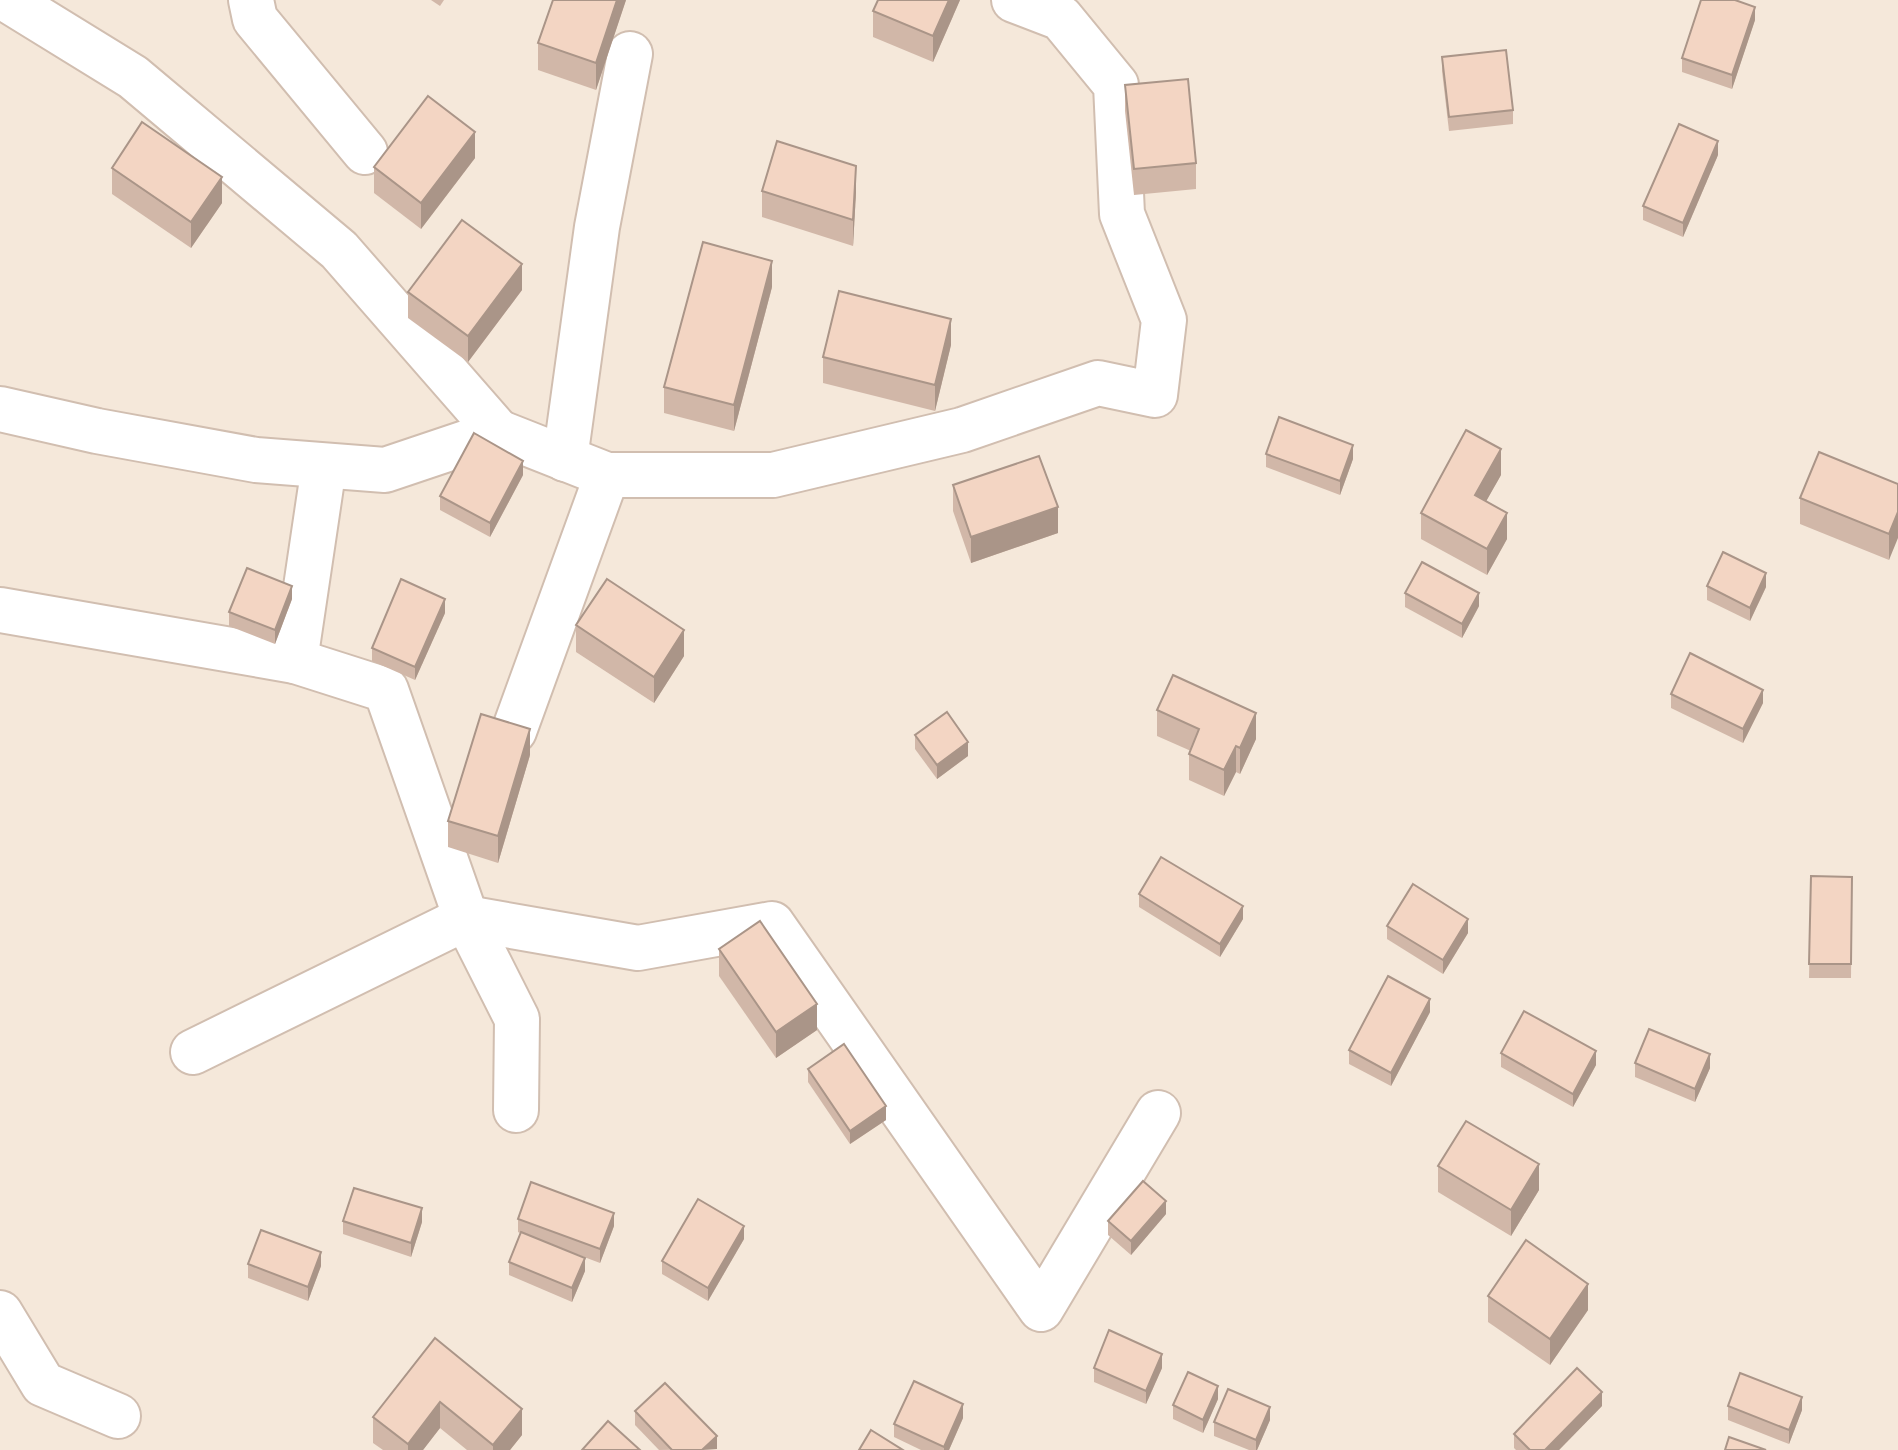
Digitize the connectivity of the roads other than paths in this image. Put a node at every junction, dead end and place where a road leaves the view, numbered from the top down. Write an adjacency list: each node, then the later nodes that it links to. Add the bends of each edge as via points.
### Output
1 (8, 0): 7 (street, via 133,77 339,250)
2 (1014, 0): 10 (street, via 1061,18 1116,85 1122,214 1164,320 1155,395 1098,383 962,430 773,475)
3 (249, 6): 5 (street)
4 (630, 54): 8 (street, via 597,227)
5 (365, 152)
6 (0, 409): 9 (street, via 256,460)
7 (498, 432): 8 (street); 9 (street, via 385,470)
8 (565, 459): 10 (street)
9 (324, 466): 12 (street)
10 (607, 475): 13 (street)
11 (0, 610): 12 (street)
12 (295, 661): 14 (street, via 386,690)
13 (514, 731)
14 (466, 918): 15 (street); 16 (street, via 517,1019); 17 (street, via 638,948 772,924 1041,1309)
15 (193, 1052)
16 (516, 1110)
17 (1158, 1113)
18 (0, 1313): 19 (street, via 43,1384)
19 (118, 1416)

